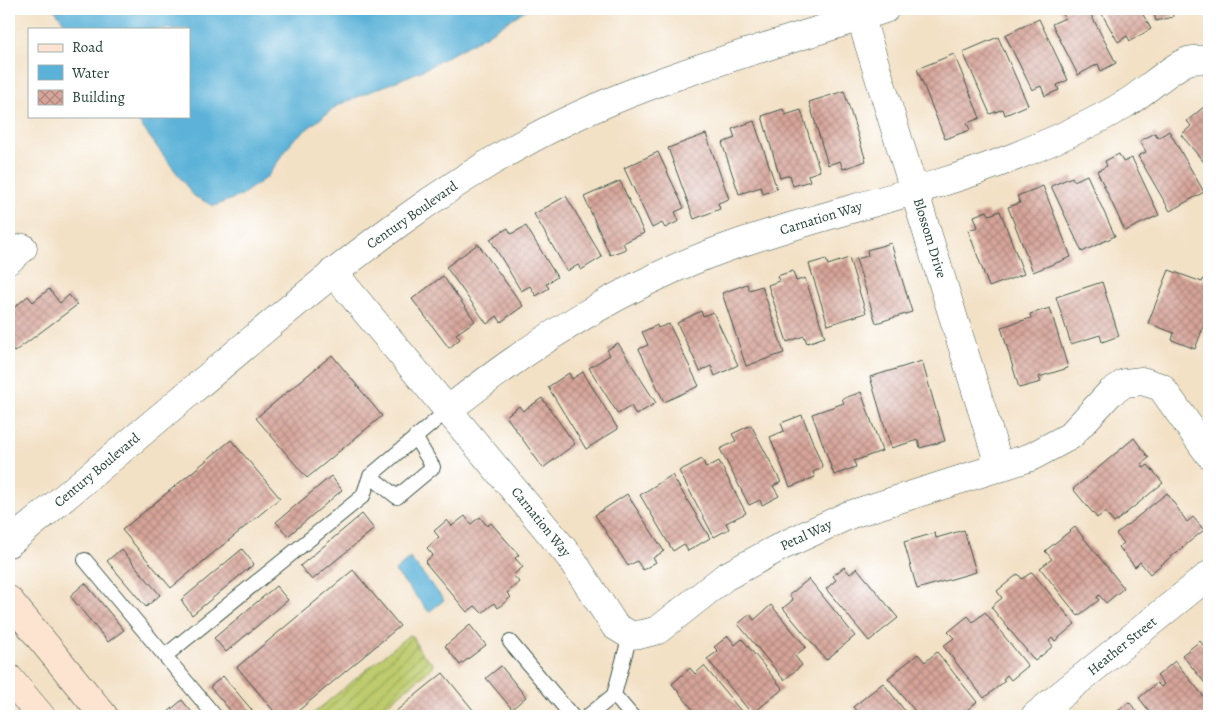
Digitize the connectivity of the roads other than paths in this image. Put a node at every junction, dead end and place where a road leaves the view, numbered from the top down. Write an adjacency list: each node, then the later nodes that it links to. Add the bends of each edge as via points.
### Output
1 (868, 11): 3 (street, Blossom Drive); 4 (street, Century Boulevard, via 633,91 556,126 486,164 398,223)
2 (1209, 59): 3 (street, Carnation Way, via 1187,61 1125,105 1077,129 1013,157)
3 (916, 190): 5 (street, Carnation Way, via 733,246 624,293 518,357); 8 (street, Blossom Drive)
4 (334, 272): 5 (street, Carnation Way); 10 (street, Century Boulevard)
5 (448, 410): 6 (lane); 14 (street, Carnation Way, via 570,557 615,626)
6 (416, 437): 9 (lane); 9 (lane, via 433,467 426,473 397,497)
7 (1209, 454): 8 (street, Petal Way, via 1161,387 1142,382 1125,383 1110,393 1070,436 1031,457)
8 (1000, 468): 14 (street, Petal Way, via 849,515 725,577 658,630)
9 (370, 476): 16 (lane, via 363,496)
10 (9, 543)
11 (85, 560): 16 (lane)
12 (1209, 575): 25 (street, Heather Street)
13 (9, 600): 20 (main road)
14 (630, 635): 18 (lane)
15 (510, 642): 22 (lane)
16 (165, 656): 21 (lane)
17 (9, 678): 19 (main road)
18 (614, 695): 23 (lane); 24 (lane)
19 (40, 716)
20 (104, 716)
21 (215, 716)
22 (572, 716)
23 (588, 716)
24 (632, 716)
25 (1035, 716)

